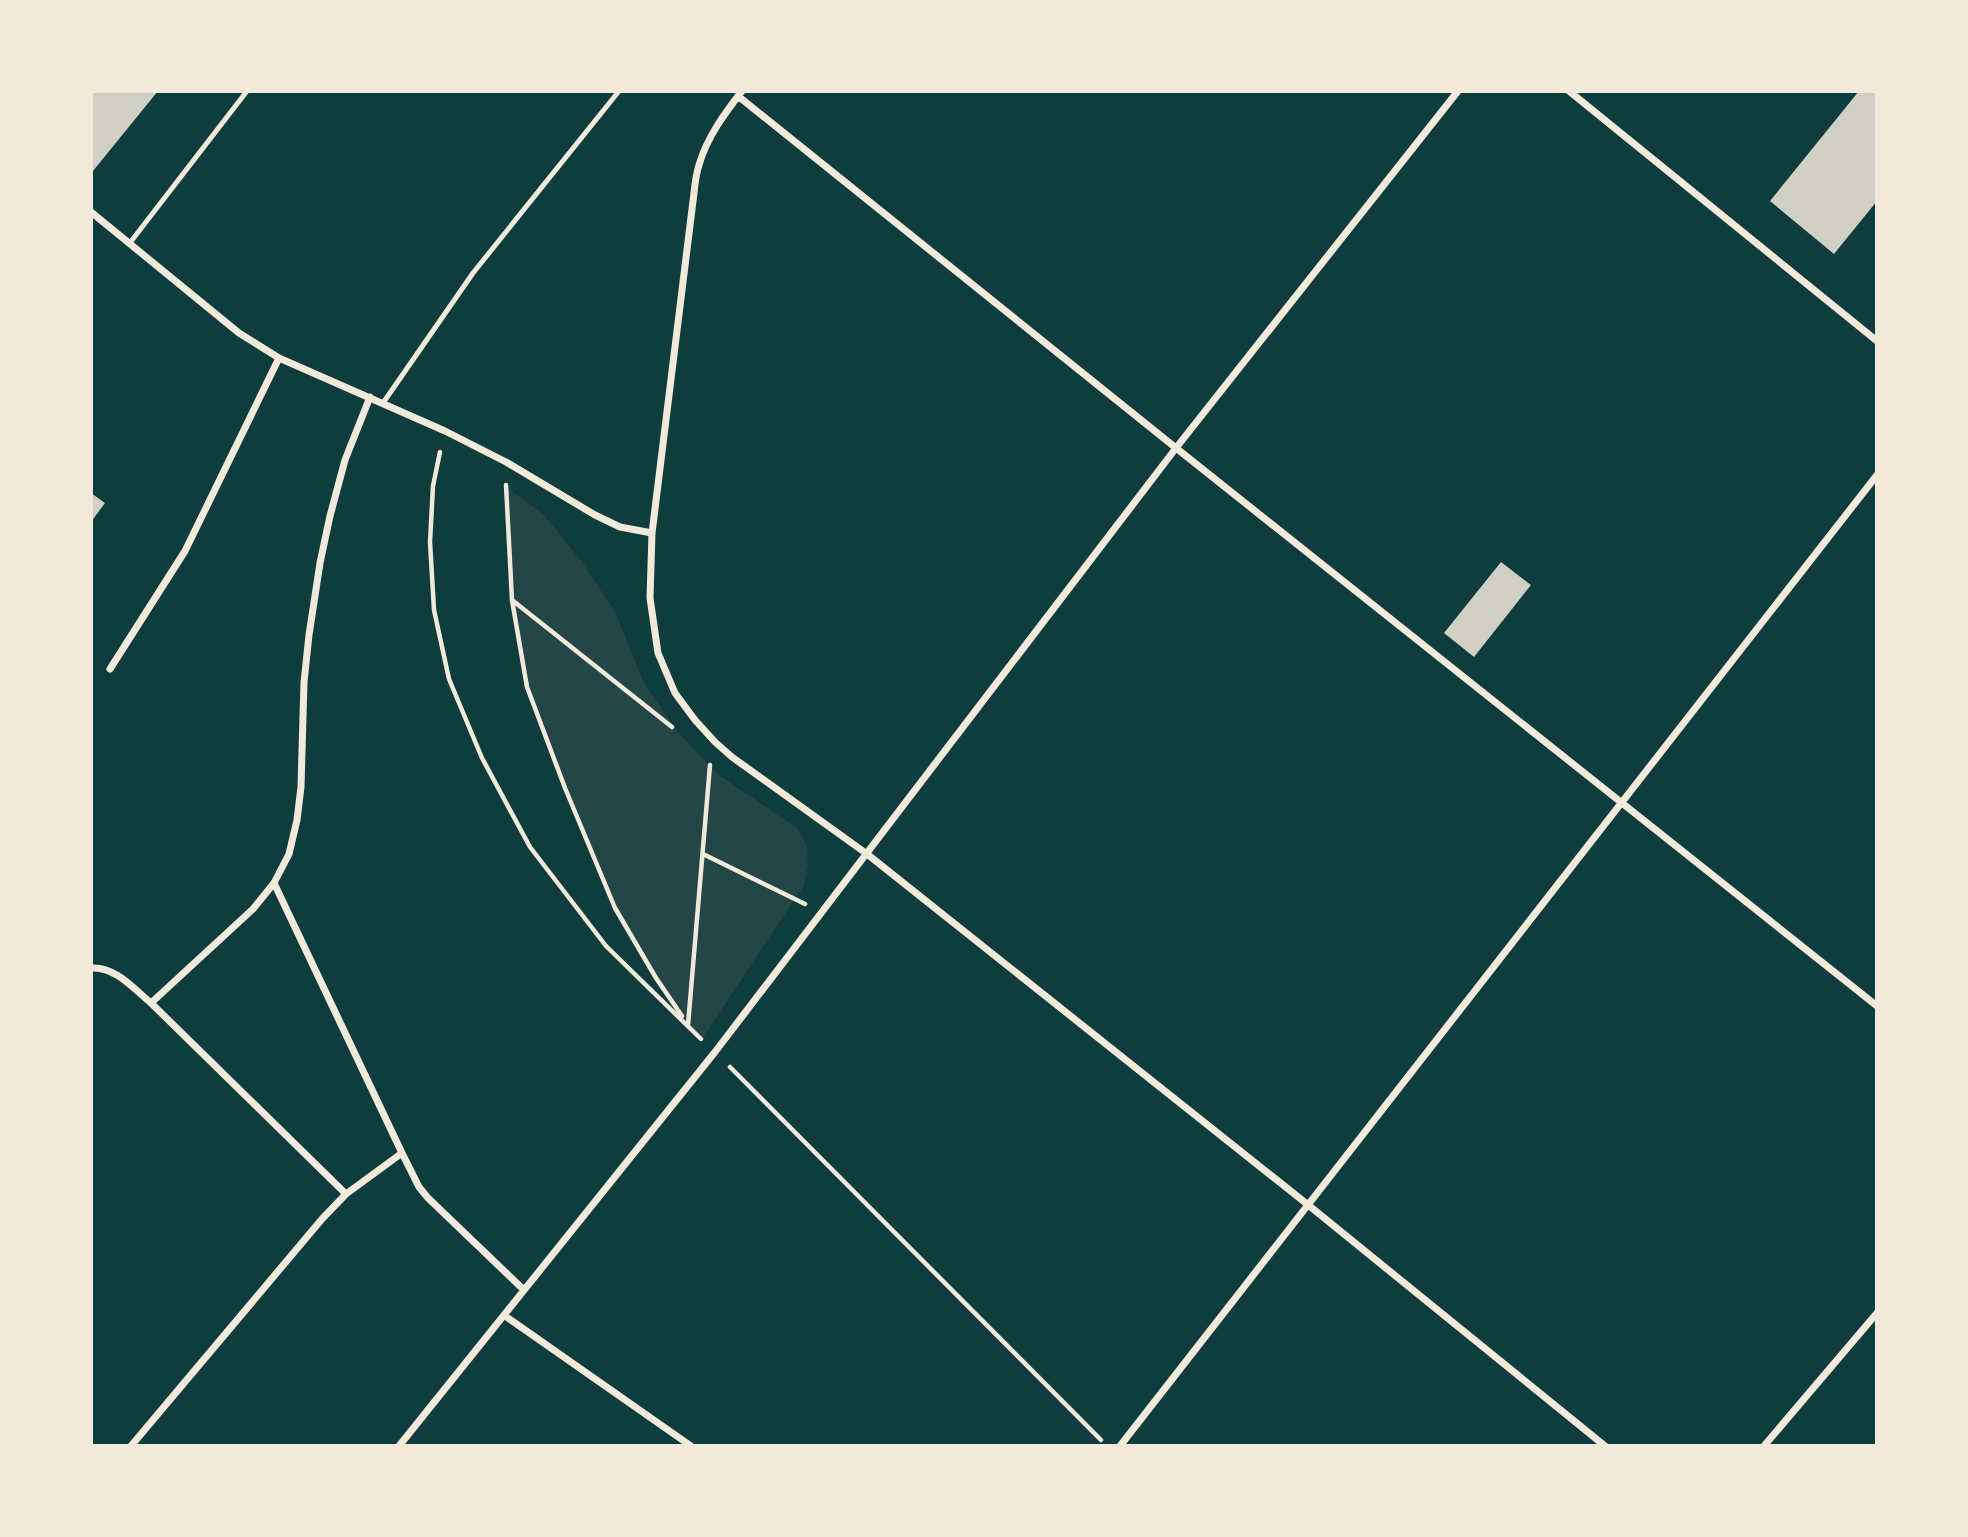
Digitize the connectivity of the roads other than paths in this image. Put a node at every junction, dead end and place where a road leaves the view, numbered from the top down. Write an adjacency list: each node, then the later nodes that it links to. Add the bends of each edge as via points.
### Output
1 (247, 91): 7 (lane)
2 (619, 91): 11 (lane, via 473,274)
3 (1458, 91): 12 (street)
4 (1569, 91): 8 (street)
5 (740, 93): 12 (street); 14 (street, via 699,164)
6 (91, 212): 7 (street)
7 (129, 244): 9 (street, via 239,332)
8 (1877, 341)
9 (279, 358): 10 (street); 15 (street, via 186,551)
10 (370, 397): 11 (street); 18 (street, via 345,460 320,563 309,635 297,820 289,854)
11 (383, 403): 14 (street, via 506,462 595,515 620,527)
12 (1176, 448): 16 (street); 17 (street)
13 (1877, 475): 16 (street)
14 (652, 533): 17 (street, via 650,598 658,653 675,693 732,757)
15 (110, 670)
16 (1622, 802): 21 (street); 24 (street)
17 (866, 854): 24 (street); 25 (street)
18 (274, 883): 20 (street, via 253,909); 22 (street)
19 (91, 968): 20 (street, via 117,975)
20 (151, 1003): 23 (street)
21 (1877, 1006)
22 (402, 1153): 23 (street); 25 (street, via 428,1198)
23 (346, 1194): 28 (street)
24 (1307, 1204): 31 (street); 32 (street)
25 (524, 1290): 27 (street)
26 (1877, 1312): 33 (street)
27 (505, 1316): 29 (street); 30 (street)
28 (131, 1446)
29 (399, 1446)
30 (691, 1446)
31 (1120, 1446)
32 (1605, 1446)
33 (1764, 1446)

